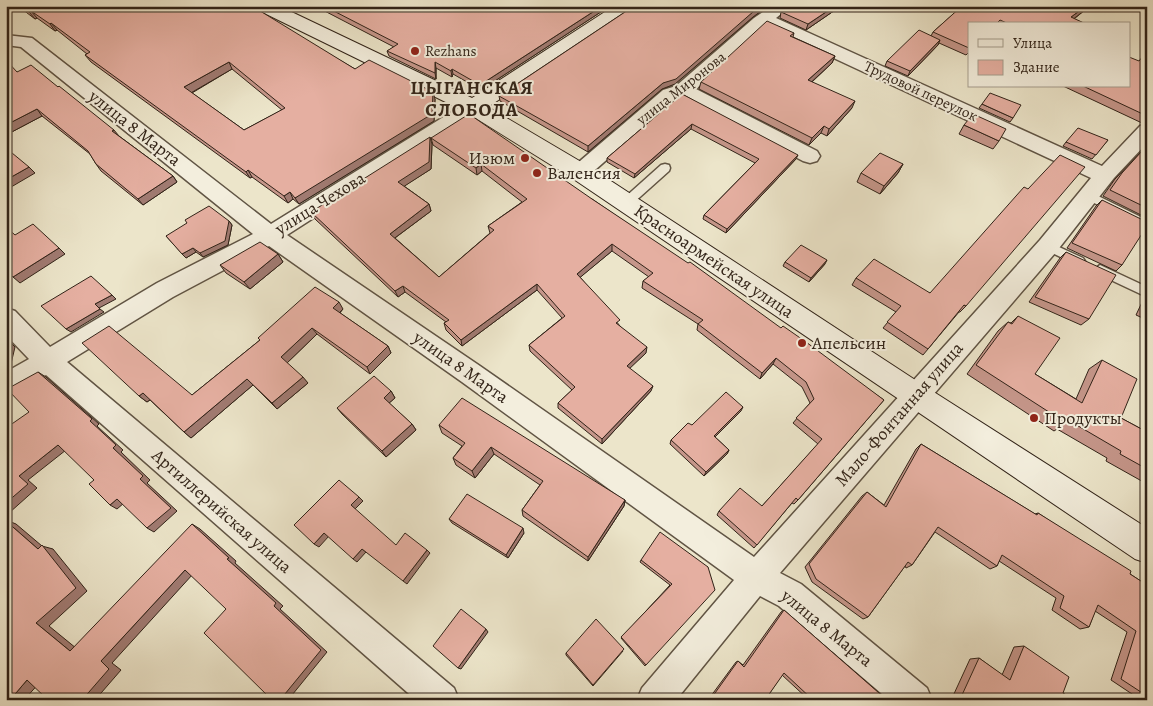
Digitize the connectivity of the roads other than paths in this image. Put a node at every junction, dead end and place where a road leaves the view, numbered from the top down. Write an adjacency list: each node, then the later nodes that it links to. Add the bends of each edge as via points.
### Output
1 (264, 6): 7 (main road, Красноармейская улица)
2 (625, 6): 7 (main road, улица Чехова)
3 (783, 6): 4 (street, улица Миронова)
4 (764, 19): 6 (street, улица Миронова); 12 (street, Трудовой переулок)
5 (6, 40): 16 (street, улица 8 Марта, via 26,42)
6 (683, 90): 9 (street); 11 (street, улица Миронова, via 670,94)
7 (472, 107): 11 (main road, Красноармейская улица); 16 (street, улица Чехова)
8 (1147, 131): 12 (street, Мало-Фонтанная улица)
9 (810, 156)
10 (665, 168): 14 (lane)
11 (580, 172): 14 (main road, Красноармейская улица)
12 (1105, 176): 13 (street, Мало-Фонтанная улица)
13 (1090, 196): 15 (lane); 17 (street, Мало-Фонтанная улица)
14 (627, 202): 22 (main road, Красноармейская улица)
15 (1147, 225)
16 (270, 235): 20 (street, улица Чехова, via 166,290); 24 (street, улица 8 Марта)
17 (1048, 246): 18 (lane); 22 (street, Мало-Фонтанная улица)
18 (1147, 292)
19 (6, 318): 20 (street, Артиллерийская улица)
20 (47, 360): 21 (street, улица Чехова); 25 (street, Артиллерийская улица)
21 (6, 386)
22 (916, 396): 23 (main road, Красноармейская улица); 24 (street, Мало-Фонтанная улица)
23 (1147, 547)
24 (756, 577): 26 (street, Мало-Фонтанная улица); 27 (street, улица 8 Марта, via 790,595)
25 (442, 700)
26 (654, 700)
27 (915, 700)

